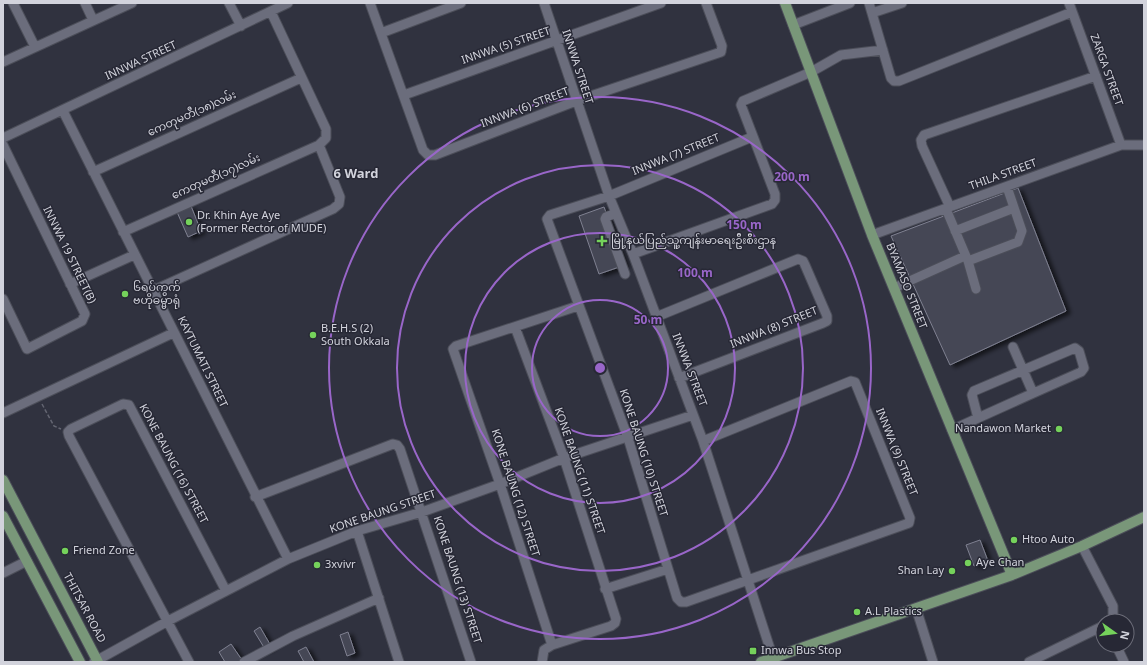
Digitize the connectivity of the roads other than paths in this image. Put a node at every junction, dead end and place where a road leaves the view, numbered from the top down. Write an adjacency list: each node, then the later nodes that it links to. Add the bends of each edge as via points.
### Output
1 (13, 3): 23 (street)
2 (85, 3): 18 (street)
3 (132, 3): 18 (street)
4 (229, 3): 20 (street)
5 (288, 3): 16 (street, INNWA STREET)
6 (370, 3): 21 (street)
7 (461, 3): 21 (street)
8 (544, 3): 22 (street, INNWA STREET)
9 (661, 3): 22 (street, INNWA (5) STREET)
10 (706, 3): 30 (street, INNWA (6) STREET, via 722,46 721,52)
11 (785, 3): 19 (main road, BYAMASO STREET)
12 (850, 3): 19 (street)
13 (869, 3): 17 (street)
14 (902, 3): 17 (street)
15 (1071, 7): 24 (street, via 899,81 892,78); 27 (street, ZARGA STREET)
16 (271, 12): 20 (street, INNWA STREET); 28 (street)
17 (872, 13): 24 (street)
18 (94, 20): 23 (street)
19 (793, 25): 26 (main road, BYAMASO STREET)
20 (241, 26): 31 (street, INNWA STREET)
21 (381, 33): 29 (street)
22 (556, 41): 29 (street, INNWA (5) STREET); 30 (street, INNWA STREET)
23 (35, 47): 25 (street)
24 (883, 50): 26 (street, via 841,54)
25 (3, 62)
26 (811, 72): 32 (street, via 743,101 741,104); 46 (main road, BYAMASO STREET)
27 (1096, 76): 36 (street, ZARGA STREET); 41 (street, via 924,135 921,140 922,146)
28 (301, 78): 35 (street, via 326,129 326,138); 38 (street, ကေတုမတီ(၁၈)လမ်း)
29 (404, 95): 30 (street, INNWA (6) STREET, via 423,150 428,155 435,155)
30 (576, 101): 40 (street, INNWA STREET)
31 (63, 111): 33 (street, INNWA STREET); 38 (street, KAYTUMATI STREET)
32 (752, 137): 40 (street, INNWA (7) STREET); 49 (street, via 775,194 772,204)
33 (3, 138)
34 (3, 145): 53 (street, INNWA 19 STREET(B))
35 (319, 145): 45 (street, ကေတုမတီ(၁၇)လမ်း); 56 (street, via 340,197 339,204 333,209)
36 (1121, 145): 37 (street, THILA STREET); 39 (street, THILA STREET)
37 (1144, 145)
38 (93, 172): 45 (street, KAYTUMATI STREET)
39 (1007, 187): 41 (street, THILA STREET); 42 (street)
40 (609, 196): 43 (street, INNWA STREET); 58 (street, KONE BAUNG (10) STREET, via 550,215 547,219)
41 (948, 208): 44 (street); 46 (street, THILA STREET)
42 (1014, 208): 44 (street); 51 (street, via 1022,231 1018,242)
43 (616, 213): 47 (street, INNWA STREET); 48 (street, via 605,219)
44 (955, 231): 51 (street)
45 (123, 232): 50 (street, KAYTUMATI STREET)
46 (872, 235): 54 (main road, BYAMASO STREET)
47 (628, 242): 48 (street); 49 (street, INNWA STREET)
48 (615, 247): 52 (street)
49 (633, 254): 59 (street, INNWA STREET)
50 (134, 255): 53 (street); 56 (street, KAYTUMATI STREET)
51 (966, 259): 54 (street); 55 (street)
52 (624, 274)
53 (70, 284): 57 (street, INNWA 19 STREET(B), via 84,314 82,321 27,349)
54 (894, 288): 69 (main road, BYAMASO STREET)
55 (976, 289)
56 (152, 290): 61 (street, KAYTUMATI STREET)
57 (3, 299)
58 (578, 306): 60 (street); 70 (street, KONE BAUNG (10) STREET)
59 (656, 317): 64 (street, INNWA STREET); 64 (street, INNWA (8) STREET, via 798,259 803,260 828,316 823,324)
60 (515, 327): 72 (street, KONE BAUNG (11) STREET); 74 (street, KONE BAUNG (12) STREET, via 453,349)
61 (173, 333): 66 (street); 75 (street, KAYTUMATI STREET)
62 (1013, 347): 63 (street)
63 (1024, 370): 65 (street); 65 (street, via 1075,348 1079,351 1084,368 1081,372); 68 (street, via 974,391 972,396)
64 (679, 378): 67 (street, INNWA STREET)
65 (1034, 393): 68 (street)
66 (3, 413)
67 (693, 415): 70 (street, KONE BAUNG STREET); 71 (street, INNWA STREET)
68 (978, 418): 69 (street)
69 (952, 430): 85 (main road, BYAMASO STREET)
70 (628, 438): 72 (street, KONE BAUNG STREET); 83 (street, KONE BAUNG (10) STREET)
71 (702, 441): 86 (street, INNWA STREET); 86 (street, INNWA (9) STREET, via 851,381 855,382 910,518 909,524 905,526)
72 (564, 458): 74 (street, KONE BAUNG STREET); 87 (street, KONE BAUNG (11) STREET)
73 (3, 480): 97 (main road, THITSAR ROAD)
74 (500, 484): 76 (street, KONE BAUNG STREET); 94 (street, KONE BAUNG (12) STREET)
75 (255, 496): 76 (street, KONE BAUNG (13) STREET, via 393,444 400,449); 81 (street, KAYTUMATI STREET)
76 (422, 512): 79 (street, KONE BAUNG STREET); 102 (street, KONE BAUNG (13) STREET)
77 (3, 516): 82 (main road)
78 (1143, 519): 80 (main road)
79 (357, 531): 81 (street, KONE BAUNG STREET); 89 (street)
80 (1082, 546): 85 (main road); 91 (street, via 1114,606)
81 (288, 560): 88 (street, KONE BAUNG STREET)
82 (27, 561): 84 (street); 98 (main road)
83 (668, 569): 86 (street, KONE BAUNG (10) STREET, via 677,598 681,602); 87 (street)
84 (3, 573)
85 (1012, 575): 90 (main road)
86 (747, 582): 96 (street, INNWA STREET)
87 (605, 589): 94 (street, KONE BAUNG (11) STREET, via 616,619 615,623)
88 (226, 591): 92 (street, KONE BAUNG STREET); 92 (street, KONE BAUNG (16) STREET, via 129,405 123,404 71,429 68,432)
89 (379, 598): 100 (street, via 292,636); 101 (street)
90 (916, 608): 96 (main road); 105 (street)
91 (1113, 613)
92 (168, 621): 97 (street, KONE BAUNG STREET); 99 (street)
93 (1095, 630): 95 (street)
94 (552, 645): 103 (street, via 544,650)
95 (1047, 653): 106 (street); 107 (street)
96 (773, 658): 104 (main road)
97 (96, 661)
98 (80, 662)
99 (189, 662)
100 (244, 662)
101 (399, 662)
102 (471, 662)
103 (542, 662)
104 (761, 662)
105 (933, 662)
106 (1029, 662)
107 (1052, 662)

